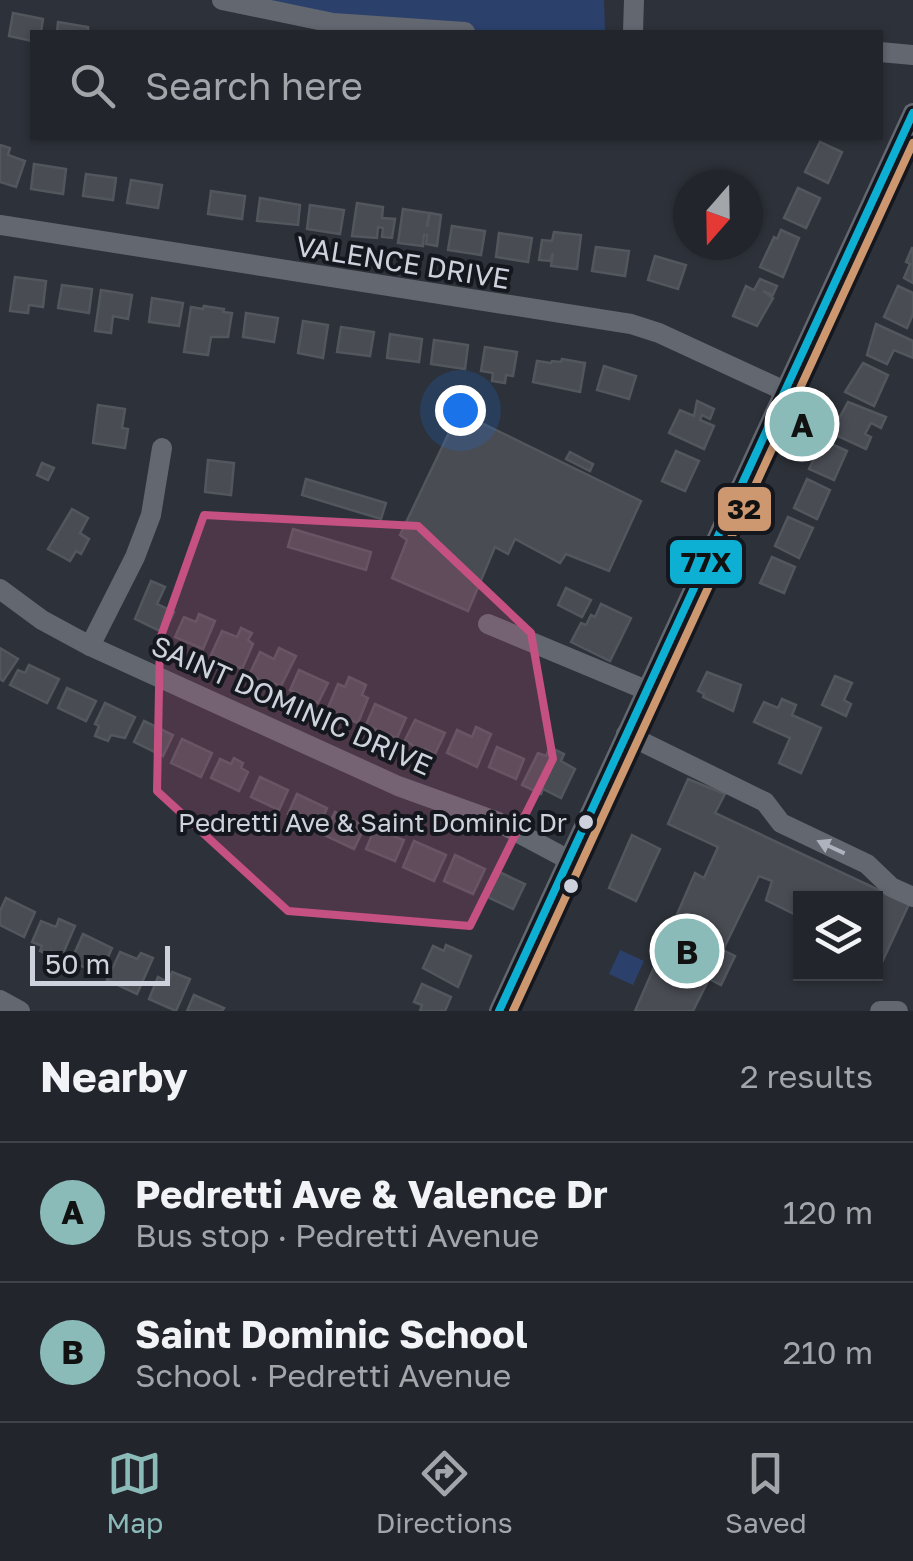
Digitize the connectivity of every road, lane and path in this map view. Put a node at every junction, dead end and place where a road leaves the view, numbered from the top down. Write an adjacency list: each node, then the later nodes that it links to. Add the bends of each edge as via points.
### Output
1 (222, 0): 3 (street, via 333,23)
2 (634, 0): 4 (street)
3 (436, 30)
4 (633, 30)
5 (883, 52): 6 (street)
6 (913, 55)
7 (913, 113): 9 (street)
8 (0, 225): 9 (street, VALENCE DRIVE, via 631,324)
9 (787, 392): 14 (street)
10 (162, 448): 13 (street, via 151,515)
11 (0, 589): 13 (street, SAINT DOMINIC DRIVE)
12 (488, 624): 14 (street)
13 (90, 646): 16 (street, SAINT DOMINIC DRIVE, via 398,786 498,822)
14 (646, 690): 15 (street)
15 (626, 734): 16 (street); 17 (street, one-way to 15, via 867,864 781,824 764,802)
16 (568, 860): 18 (street)
17 (913, 897)
18 (499, 1011)
19 (880, 1011): 20 (street)
20 (898, 1011)

